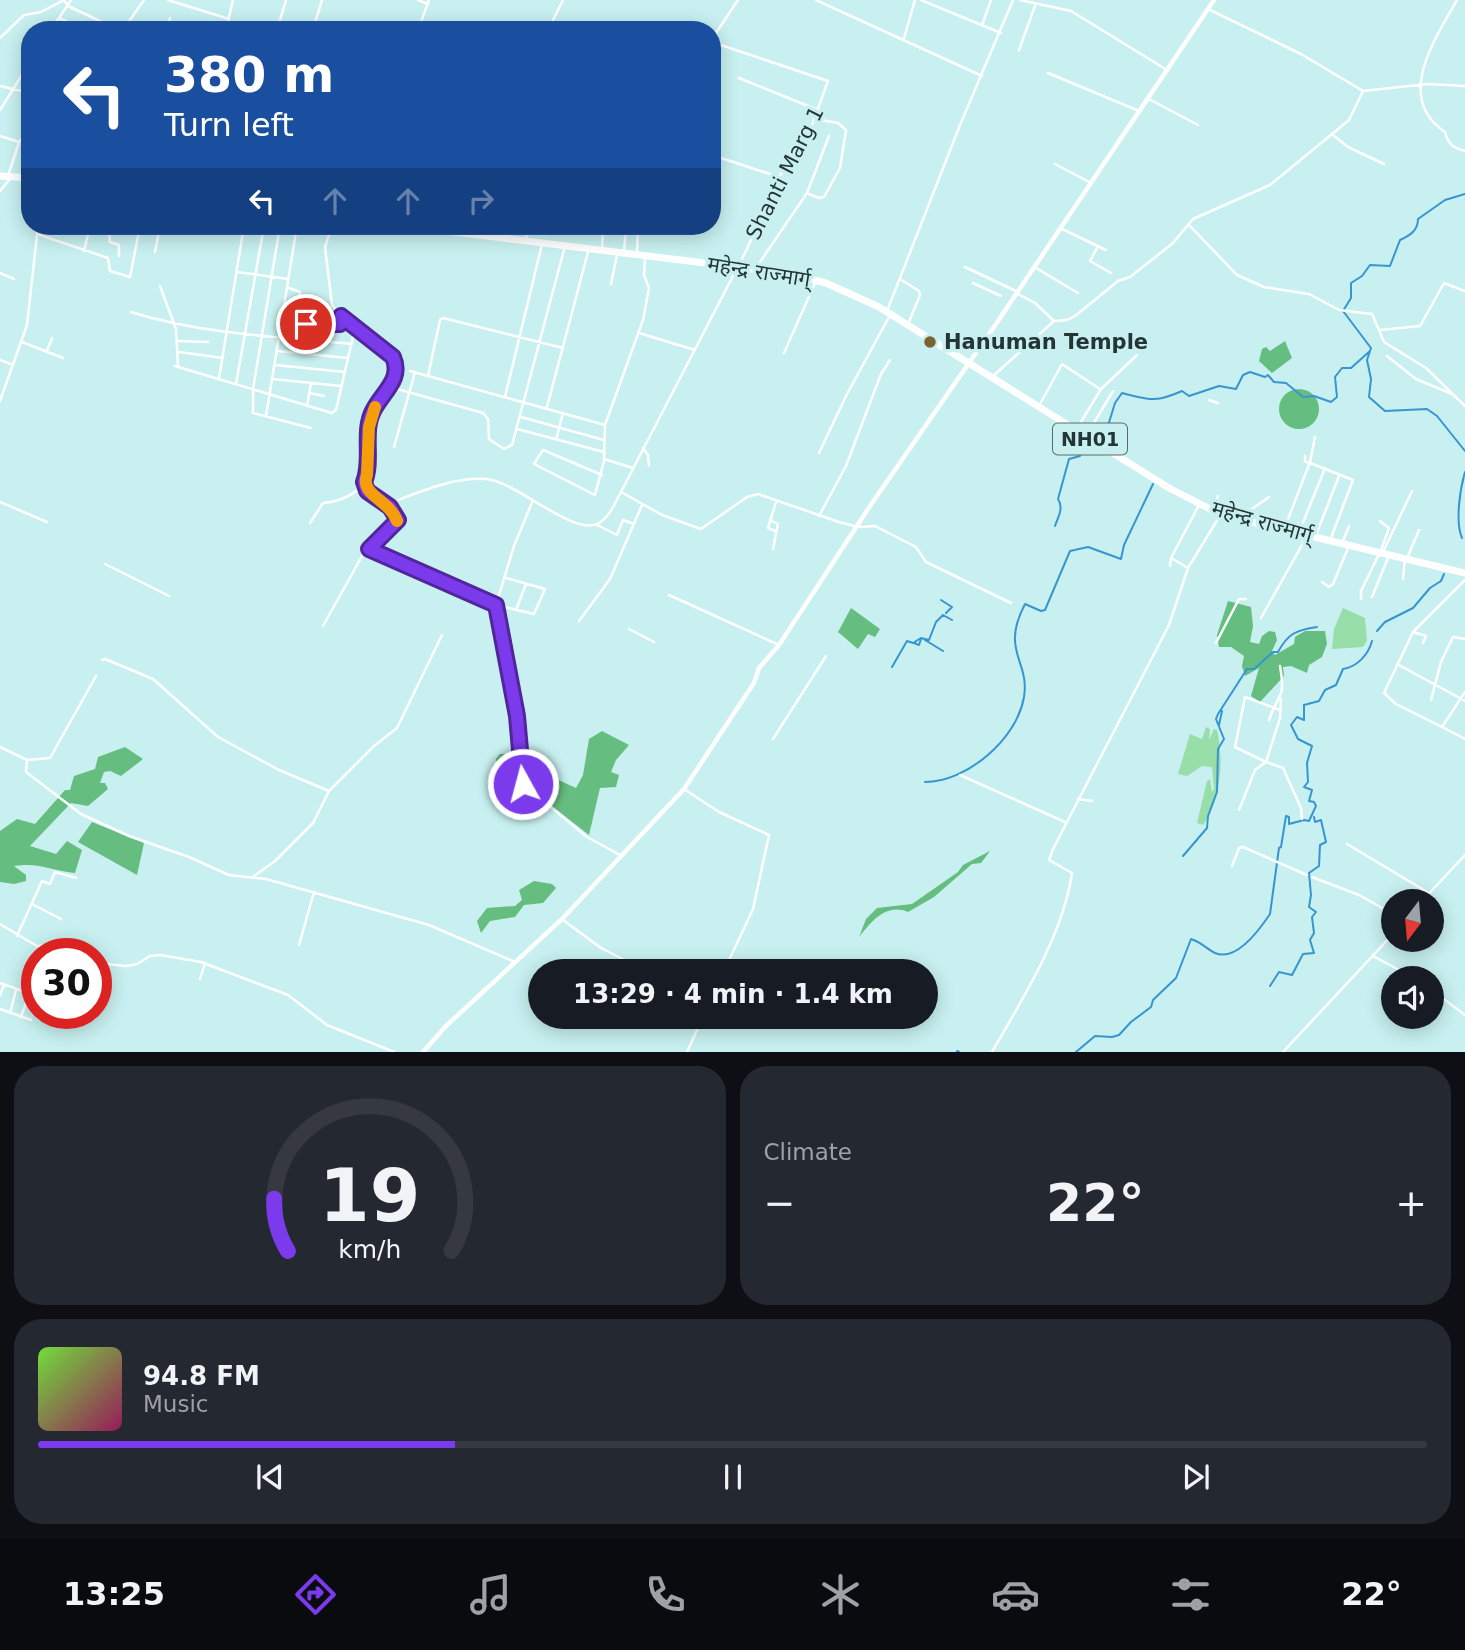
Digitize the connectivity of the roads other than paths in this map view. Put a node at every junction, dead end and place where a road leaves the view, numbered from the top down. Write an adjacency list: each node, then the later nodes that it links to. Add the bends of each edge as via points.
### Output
1 (71, 0): 20 (street)
2 (144, 0): 28 (street)
3 (169, 0): 24 (street)
4 (233, 0): 24 (street)
5 (286, 0): 31 (street)
6 (322, 0): 32 (street)
7 (418, 0): 18 (street)
8 (563, 0): 34 (street)
9 (738, 0): 36 (street)
10 (816, 0): 39 (street)
11 (915, 0): 39 (street)
12 (921, 0): 35 (street)
13 (991, 0): 35 (street)
14 (1013, 0): 37 (street)
15 (1020, 0): 19 (street)
16 (1214, 0): 21 (street)
17 (1457, 0): 47 (street, via 1428,51)
18 (429, 2): 33 (street)
19 (1036, 3): 41 (street); 42 (street, via 1071,11)
20 (68, 6): 22 (street); 27 (street); 38 (street, via 64,0 24,15)
21 (1208, 9): 42 (street); 51 (street)
22 (59, 18): 25 (street); 26 (street)
23 (170, 18): 29 (street)
24 (229, 20): 30 (street)
25 (57, 21)
26 (66, 21)
27 (101, 21)
28 (128, 21)
29 (169, 21)
30 (233, 21)
31 (280, 21)
32 (316, 21)
33 (422, 21)
34 (552, 21)
35 (982, 25): 37 (street)
36 (721, 27)
37 (1001, 33): 45 (street)
38 (0, 38)
39 (904, 38): 45 (street)
40 (721, 44): 55 (street, Shanti Marg 1, via 827,79)
41 (1019, 50)
42 (1167, 70): 53 (street)
43 (1048, 73): 56 (street)
44 (21, 76): 50 (street)
45 (982, 76): 117 (street)
46 (739, 78): 55 (street)
47 (1421, 85): 49 (street); 51 (street); 64 (street, via 1429,122 1445,132 1453,148)
48 (0, 86): 50 (street)
49 (1465, 86)
50 (13, 89): 52 (street); 54 (street)
51 (1363, 90): 59 (street, via 1349,120)
52 (21, 91)
53 (1147, 99): 56 (street); 58 (street)
54 (0, 110)
55 (818, 110): 57 (street, Shanti Marg 1)
56 (1139, 111): 70 (street)
57 (815, 119): 69 (street, Shanti Marg 1); 72 (street, via 838,123 846,130 840,168 824,197)
58 (1198, 125)
59 (1333, 135): 67 (street); 73 (street, via 1270,186 1213,208)
60 (0, 136): 63 (street)
61 (828, 136): 72 (street)
62 (21, 140): 63 (street)
63 (19, 142): 68 (street)
64 (1465, 151)
65 (721, 158): 69 (street)
66 (1055, 164): 70 (street)
67 (1384, 164)
68 (7, 176): 71 (street)
69 (779, 177): 106 (street, Shanti Marg 1)
70 (1091, 183): 74 (street)
71 (0, 191)
72 (807, 193): 109 (street, via 760,262)
73 (1188, 225): 131 (street, via 1172,243 1075,316); 137 (street, via 1237,275 1264,287 1309,294 1344,311 1372,314)
74 (1060, 228): 96 (street); 108 (street)
75 (37, 235): 147 (street)
76 (40, 235): 98 (street)
77 (88, 235): 98 (street)
78 (109, 235): 105 (street, via 110,242 119,245)
79 (137, 235): 98 (street, via 130,277 110,271 108,258)
80 (158, 235): 102 (street)
81 (243, 235): 110 (street)
82 (262, 235): 113 (street)
83 (279, 235): 114 (street)
84 (295, 235): 116 (street)
85 (329, 235): 130 (street, via 325,254 332,306)
86 (478, 235): 92 (highway, महेन्द्र राज्मार्ग् / NH01)
87 (510, 235): 92 (street)
88 (526, 235): 93 (street)
89 (603, 235): 99 (street)
90 (624, 235): 101 (street)
91 (638, 235): 103 (street)
92 (510, 239): 93 (highway, महेन्द्र राज्मार्ग् / NH01)
93 (526, 241): 94 (highway, महेन्द्र राज्मार्ग् / NH01)
94 (542, 242): 95 (highway, महेन्द्र राज्मार्ग् / NH01); 143 (street)
95 (566, 245): 97 (highway, महेन्द्र राज्मार्ग् / NH01); 149 (street)
96 (1098, 246): 100 (street); 112 (street, via 1090,261)
97 (589, 248): 99 (highway, महेन्द्र राज्मार्ग् / NH01); 151 (street)
98 (84, 250)
99 (602, 250): 101 (highway, महेन्द्र राज्मार्ग् / NH01)
100 (1106, 250)
101 (621, 252): 103 (highway, महेन्द्र राज्मार्ग् / NH01); 119 (street)
102 (155, 253)
103 (637, 254): 104 (highway, महेन्द्र राज्मार्ग् / NH01)
104 (646, 255): 106 (highway, महेन्द्र राज्मार्ग् / NH01); 140 (street, via 644,275 649,288)
105 (119, 256)
106 (737, 267): 109 (highway, महेन्द्र राज्मार्ग् / NH01); 152 (street, Shanti Marg 1)
107 (965, 267): 124 (street)
108 (1035, 267): 124 (street); 125 (street)
109 (763, 271): 118 (highway, महेन्द्र राज्मार्ग् / NH01)
110 (237, 272): 113 (street); 138 (street)
111 (0, 273): 115 (street)
112 (1111, 273)
113 (255, 274): 114 (street); 139 (street)
114 (273, 277): 116 (street); 141 (street)
115 (14, 279)
116 (288, 279): 122 (street)
117 (900, 279): 129 (street); 135 (street, via 920,295)
118 (816, 280): 129 (highway, महेन्द्र राज्मार्ग् / NH01, via 860,296); 156 (street)
119 (611, 284)
120 (974, 284): 126 (street)
121 (160, 286): 132 (street)
122 (287, 288): 134 (street, via 300,292); 142 (street)
123 (1465, 291): 137 (street, via 1444,283 1420,326)
124 (1017, 292): 131 (street); 164 (street)
125 (1078, 293)
126 (1001, 296)
127 (313, 304): 133 (street)
128 (131, 312): 132 (street)
129 (888, 313): 135 (highway, महेन्द्र राज्मार्ग् / NH01); 210 (street, via 884,330)
130 (341, 316): 133 (street, via 340,324); 136 (street)
131 (1054, 321): 171 (street)
132 (174, 323): 138 (street); 146 (street)
133 (316, 324): 134 (street)
134 (298, 325): 145 (street)
135 (908, 325): 164 (highway, महेन्द्र राज्मार्ग् / NH01)
136 (355, 328): 150 (street); 177 (street, via 393,357 396,373)
137 (1378, 330): 183 (street, via 1384,342 1426,368)
138 (227, 331): 139 (street); 160 (street)
139 (246, 332): 141 (street); 175 (street)
140 (639, 332): 152 (street); 198 (street)
141 (264, 336): 142 (street); 178 (street)
142 (280, 337): 145 (street); 154 (street)
143 (518, 337): 149 (street); 170 (street, via 441,318); 186 (street)
144 (52, 338): 153 (street)
145 (295, 338): 150 (street)
146 (178, 341): 148 (street); 155 (street)
147 (22, 342): 153 (street); 165 (street)
148 (208, 342)
149 (541, 343): 151 (street); 189 (street)
150 (352, 344): 161 (street)
151 (563, 348): 194 (street)
152 (695, 349): 208 (street, Shanti Marg 1)
153 (47, 351): 159 (street)
154 (277, 351): 161 (street); 166 (street)
155 (178, 352): 160 (street); 173 (street, via 177,366)
156 (784, 353)
157 (1137, 355): 179 (street)
158 (1387, 356): 183 (street, via 1416,379)
159 (63, 358)
160 (223, 358): 173 (street)
161 (348, 358): 168 (street)
162 (0, 360): 165 (street)
163 (890, 360): 232 (street, via 846,466)
164 (968, 362): 171 (highway, महेन्द्र राज्मार्ग् / NH01); 241 (street)
165 (14, 365): 188 (street)
166 (275, 365): 168 (street); 172 (street)
167 (410, 371): 169 (street)
168 (345, 372): 176 (street)
169 (415, 372): 170 (street); 181 (street)
170 (428, 376): 186 (street)
171 (992, 377): 192 (highway, महेन्द्र राज्मार्ग् / NH01)
172 (273, 379): 174 (street); 184 (street)
173 (219, 380): 175 (street)
174 (311, 383): 176 (street); 182 (street)
175 (236, 384): 178 (street)
176 (341, 386): 191 (street, via 332,413)
177 (390, 387): 181 (street); 219 (street, via 372,411)
178 (254, 389): 184 (street); 196 (street, via 253,412)
179 (1101, 389): 192 (street, via 1062,364); 202 (street)
180 (1113, 391): 203 (street)
181 (410, 392): 201 (street, via 483,413 488,419 489,439 504,449 512,445); 207 (street)
182 (309, 393): 185 (street); 191 (street)
183 (1452, 394): 193 (street)
184 (271, 395): 191 (street); 196 (street)
185 (324, 396)
186 (505, 397): 189 (street)
187 (1209, 400): 190 (street)
188 (0, 401)
189 (525, 403): 194 (street); 197 (street)
190 (1218, 403)
191 (307, 405)
192 (1039, 406): 202 (highway, महेन्द्र राज्मार्ग् / NH01)
193 (1465, 406)
194 (547, 409): 195 (street)
195 (563, 413): 198 (street); 200 (street)
196 (266, 416): 199 (street)
197 (521, 417): 200 (street); 201 (street)
198 (605, 425): 206 (street)
199 (311, 428)
200 (559, 428): 205 (street); 206 (street)
201 (517, 429): 205 (street)
202 (1076, 430): 203 (highway, महेन्द्र राज्मार्ग् / NH01)
203 (1086, 436): 227 (highway, महेन्द्र राज्मार्ग् / NH01)
204 (1315, 437): 213 (street)
205 (556, 440): 209 (street)
206 (604, 440): 209 (street)
207 (394, 447)
208 (643, 448): 214 (street); 215 (street, Shanti Marg 1)
209 (604, 452): 212 (street)
210 (819, 453)
211 (1305, 456): 213 (street)
212 (604, 459): 215 (street); 218 (street)
213 (1310, 462): 216 (street); 242 (street)
214 (649, 466)
215 (633, 468): 221 (street, Shanti Marg 1)
216 (1325, 468): 217 (street); 245 (street)
217 (1339, 474): 245 (street); 246 (street, via 1353,480)
218 (602, 475): 218 (street, via 595,495 534,465 543,450)
219 (365, 484): 228 (street, via 367,491); 237 (street, via 355,493 319,506)
220 (1412, 491): 250 (street)
221 (621, 492): 229 (street); 239 (street, Shanti Marg 1)
222 (1218, 496): 230 (street)
223 (1269, 497): 234 (street)
224 (533, 500): 228 (street, via 487,479 447,484); 239 (street, via 575,523); 257 (street)
225 (777, 501): 229 (street, via 758,494 747,497 701,529); 232 (street); 233 (street)
226 (0, 502): 236 (street)
227 (1199, 503): 230 (highway, महेन्द्र राज्मार्ग् / NH01); 251 (street)
228 (387, 504): 248 (street, via 398,520)
229 (642, 505): 238 (street)
230 (1212, 510): 231 (highway, महेन्द्र राज्मार्ग् / NH01)
231 (1221, 513): 234 (highway, महेन्द्र राज्मार्ग् / NH01); 255 (street)
232 (819, 516): 241 (street)
233 (770, 520): 244 (street, via 768,528); 244 (street, via 778,524)
234 (1244, 520): 242 (highway, महेन्द्र राज्मार्ग् / NH01)
235 (1380, 521): 250 (street, via 1389,528)
236 (47, 522)
237 (310, 523)
238 (634, 524): 239 (street, via 623,520 617,535); 271 (street, via 610,579)
239 (597, 525)
240 (1349, 526): 247 (street)
241 (858, 527): 267 (street, via 874,526 916,547 926,562); 280 (street)
242 (1284, 530): 245 (highway, महेन्द्र राज्मार्ग् / NH01)
243 (1419, 530): 252 (street)
244 (775, 531): 249 (street)
245 (1307, 536): 246 (highway, महेन्द्र राज्मार्ग् / NH01); 270 (street)
246 (1330, 541): 247 (highway, महेन्द्र राज्मार्ग् / NH01)
247 (1345, 545): 250 (highway, महेन्द्र राज्मार्ग् / NH01); 260 (street, via 1333,584 1329,587)
248 (369, 549): 268 (street); 272 (street)
249 (773, 550)
250 (1383, 554): 252 (highway, महेन्द्र राज्मार्ग् / NH01); 264 (street); 266 (street)
251 (1171, 558): 254 (street); 255 (street)
252 (1406, 559): 256 (highway, महेन्द्र राज्मार्ग् / NH01); 258 (street)
253 (105, 564): 263 (street)
254 (1170, 566)
255 (1188, 568): 304 (street, via 1169,625)
256 (1465, 573)
257 (504, 577): 261 (street); 268 (street)
258 (1403, 579)
259 (1465, 580): 274 (street)
260 (1322, 582)
261 (526, 584): 269 (street); 269 (street, via 545,589 534,614)
262 (669, 595): 280 (street)
263 (169, 596)
264 (1372, 597)
265 (1246, 599): 278 (street, via 1239,599)
266 (1361, 599)
267 (1011, 603)
268 (496, 605): 269 (street); 311 (street, via 517,716 523,784 587,837)
269 (516, 610)
270 (1261, 618)
271 (579, 621)
272 (323, 626)
273 (629, 629): 277 (street)
274 (1413, 632): 279 (street, via 1426,636); 283 (street)
275 (442, 635): 303 (street, via 397,727)
276 (1465, 639): 286 (street, via 1453,637)
277 (654, 642)
278 (1216, 643)
279 (1423, 643)
280 (779, 645): 302 (street, via 759,668 754,683)
281 (826, 656): 296 (street)
282 (102, 660): 303 (street, via 153,679 218,737)
283 (1397, 664): 286 (street); 295 (street, via 1384,693)
284 (1280, 666): 289 (street)
285 (96, 676): 299 (street, via 50,758)
286 (1435, 685): 288 (street); 290 (street)
287 (1465, 692): 288 (street)
288 (1460, 698): 291 (street); 295 (street)
289 (1282, 699): 292 (street); 293 (street)
290 (1431, 700)
291 (1465, 701)
292 (1273, 707): 293 (street); 294 (street); 300 (street, via 1245,698 1235,745)
293 (1280, 709): 300 (street)
294 (1269, 720)
295 (1442, 727): 297 (street)
296 (773, 739)
297 (1465, 739)
298 (0, 747): 299 (street)
299 (27, 760): 314 (street, via 26,772 94,821 229,875)
300 (1266, 762): 306 (street, via 1255,770); 307 (street, via 1283,768)
301 (960, 775): 308 (street)
302 (684, 789): 311 (street); 331 (street, via 769,835 753,909)
303 (329, 791): 314 (street, via 313,823)
304 (1077, 799): 305 (street); 308 (street)
305 (1092, 801)
306 (1239, 810)
307 (1302, 819)
308 (1065, 822): 350 (street, via 1049,860 1072,873 1068,895 1028,991)
309 (1347, 844): 317 (street)
310 (1465, 855): 318 (street)
311 (622, 856): 323 (street)
312 (1232, 866): 313 (street, via 1243,847)
313 (1307, 875)
314 (254, 876): 319 (street)
315 (1312, 877): 321 (street)
316 (76, 878): 320 (street, via 55,872 50,884 42,881)
317 (1422, 889)
318 (1433, 889)
319 (314, 892): 327 (street); 332 (street, via 429,925)
320 (32, 904): 322 (street); 325 (street)
321 (1381, 907)
322 (61, 919)
323 (562, 919): 330 (street); 332 (street)
324 (0, 925): 325 (street)
325 (17, 936): 326 (street)
326 (21, 938)
327 (299, 945)
328 (1381, 947): 329 (street)
329 (1373, 956): 335 (street); 351 (street)
330 (623, 959)
331 (730, 959)
332 (515, 962): 348 (street)
333 (205, 963): 334 (street, via 160,955 137,964); 336 (street); 347 (street, via 288,995 327,1025)
334 (112, 966)
335 (1392, 966)
336 (201, 979)
337 (2, 984): 338 (street); 340 (street)
338 (16, 990): 339 (street); 343 (street)
339 (21, 992)
340 (0, 995)
341 (1444, 999): 344 (street)
342 (0, 1009): 343 (street)
343 (9, 1013): 345 (street)
344 (1465, 1014)
345 (21, 1018)
346 (698, 1029): 349 (street)
347 (394, 1052)
348 (423, 1052)
349 (687, 1052)
350 (992, 1052)
351 (1283, 1052)

